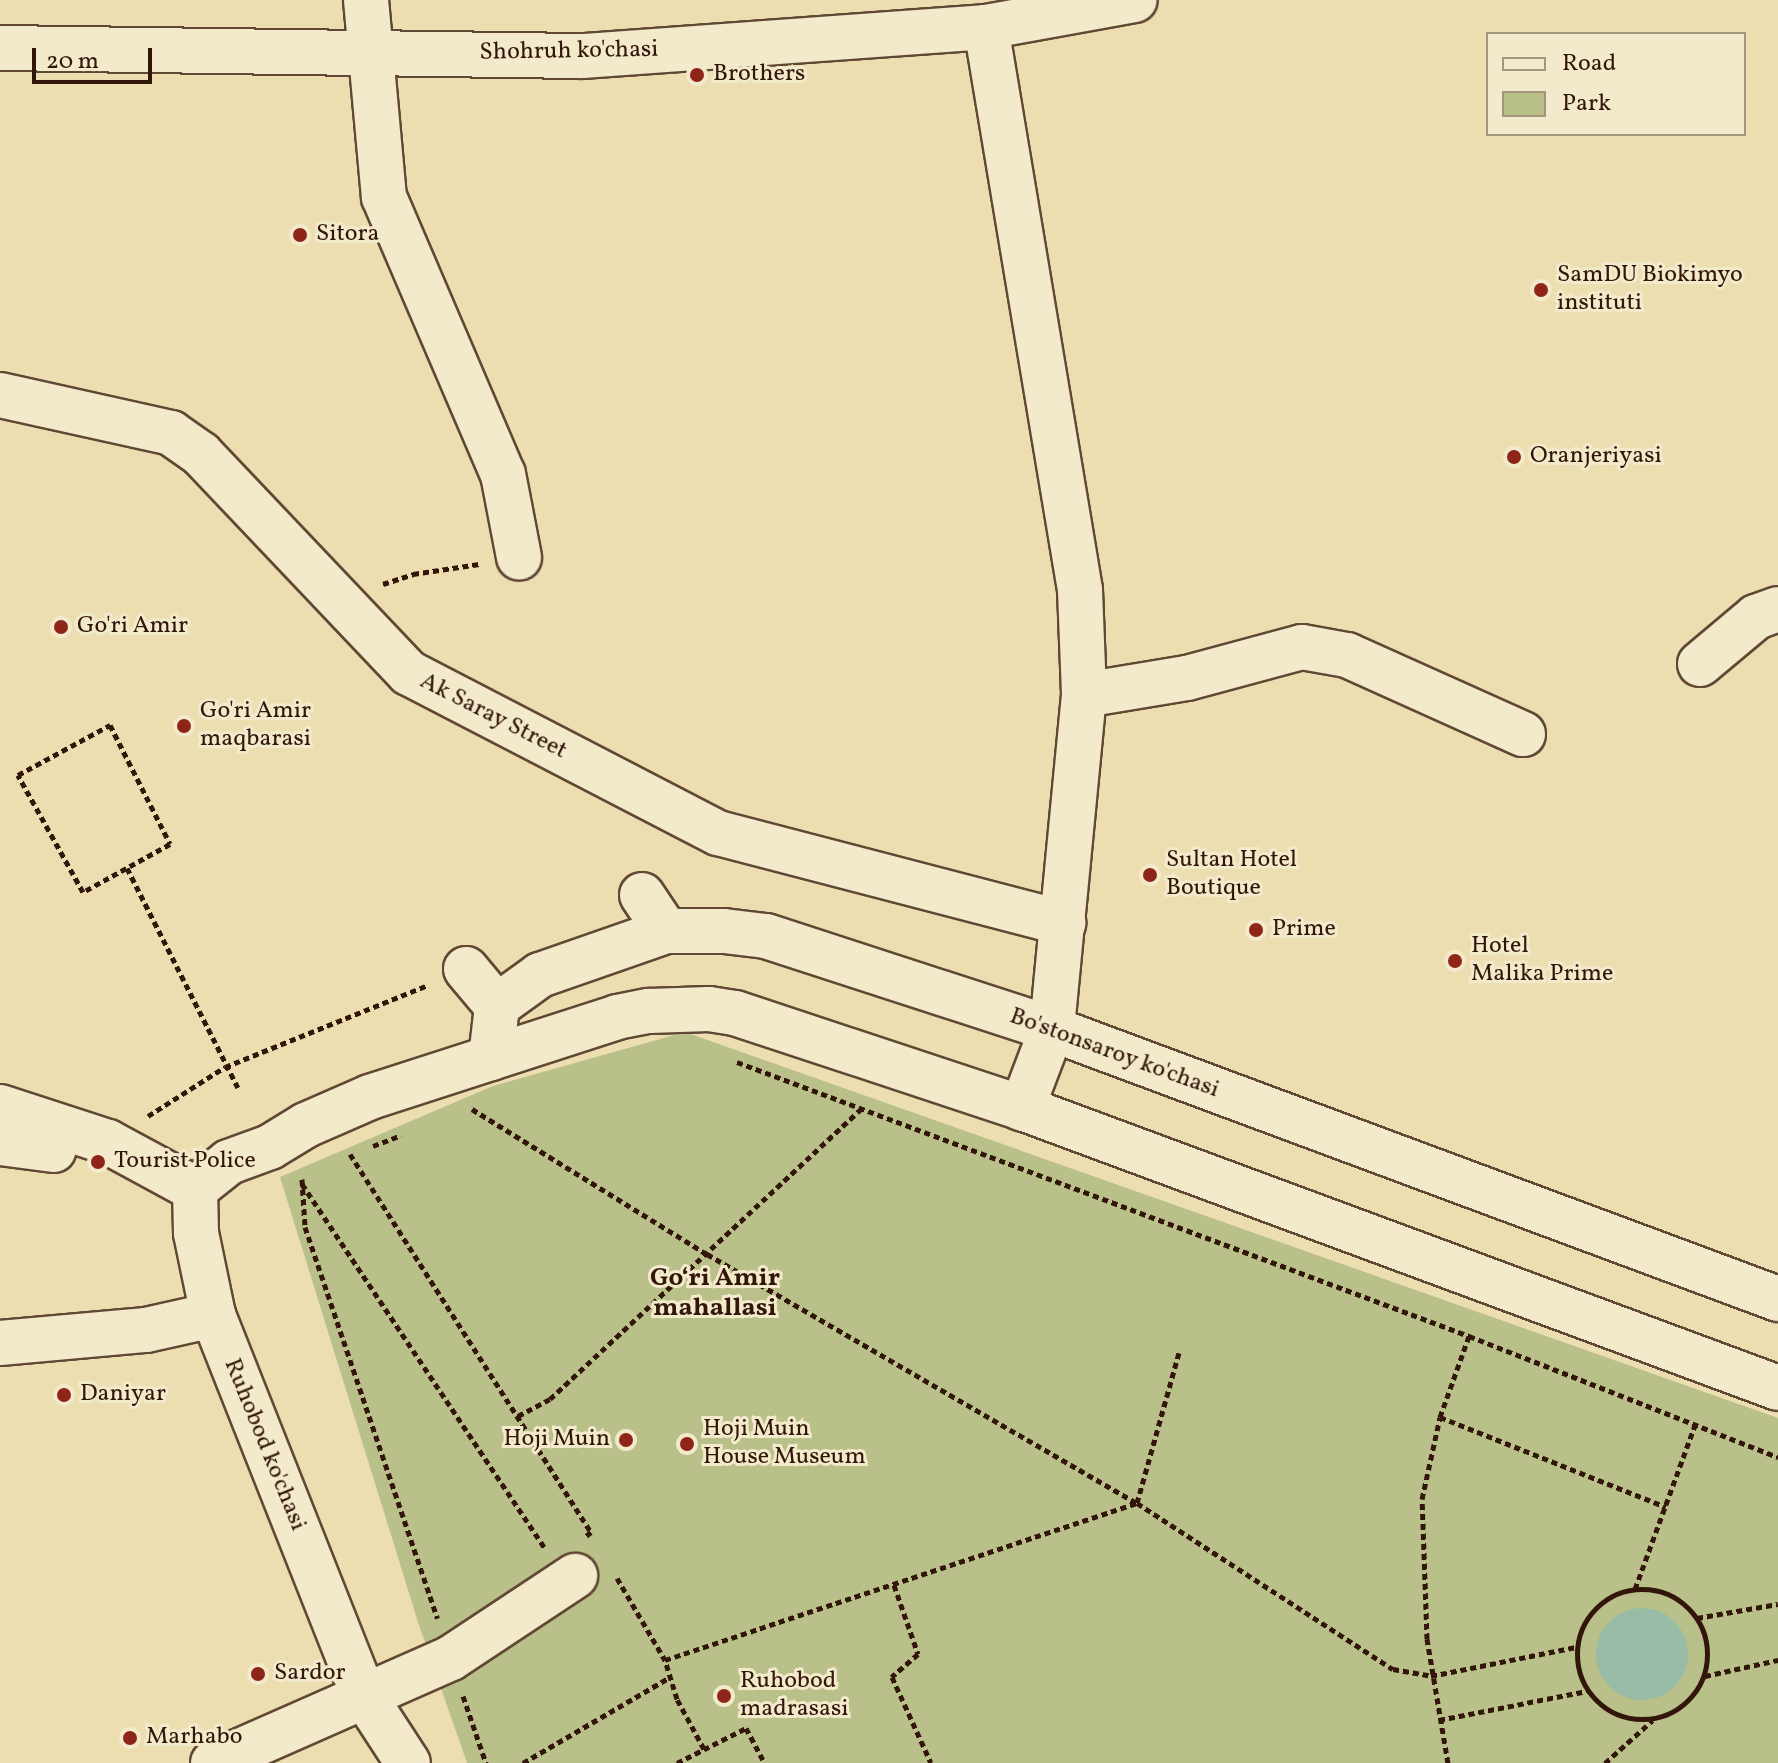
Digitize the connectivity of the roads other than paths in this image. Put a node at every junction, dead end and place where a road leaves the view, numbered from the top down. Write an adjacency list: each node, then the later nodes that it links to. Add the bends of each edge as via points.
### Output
1 (366, 0): 5 (street)
2 (1135, 0): 3 (street, Shohruh ko'chasi)
3 (961, 19): 5 (street, Shohruh ko'chasi, via 583,56); 10 (street, via 1080,590)
4 (0, 48): 5 (street, Shohruh ko'chasi)
5 (371, 53): 7 (street, via 384,197 503,474)
6 (0, 395): 13 (street, Ak Saray Street, via 171,433 201,454 409,673 718,833)
7 (519, 557)
8 (1778, 609): 9 (street, via 1756,617)
9 (1700, 664)
10 (1084, 695): 11 (street, via 1187,678 1302,647 1347,655); 13 (street)
11 (1523, 734)
12 (642, 895): 14 (street)
13 (1063, 923): 17 (street)
14 (666, 931): 16 (street, Bo'stonsaroy ko'chasi, via 540,975); 17 (street, Bo'stonsaroy ko'chasi, via 766,936)
15 (466, 969): 16 (street)
16 (497, 1006): 18 (street)
17 (1052, 1029): 20 (street); 24 (street, Bo'stonsaroy ko'chasi)
18 (491, 1058): 20 (street, via 617,1017 709,1009 735,1013); 23 (street, via 370,1097 306,1125 270,1147 229,1162)
19 (0, 1107): 23 (street, via 108,1142)
20 (1022, 1108): 27 (street)
21 (0, 1143): 22 (street)
22 (54, 1150)
23 (195, 1189): 25 (street, Ruhobod ko'chasi, via 196,1233)
24 (1778, 1299)
25 (213, 1315): 26 (street, via 146,1330); 29 (street, Ruhobod ko'chasi)
26 (0, 1343)
27 (1778, 1388)
28 (583, 1558): 29 (street, via 451,1658)
29 (363, 1694): 30 (street); 31 (street, Ruhobod ko'chasi); 32 (street, Ruhobod ko'chasi)
30 (213, 1763)
31 (373, 1763)
32 (408, 1763)

